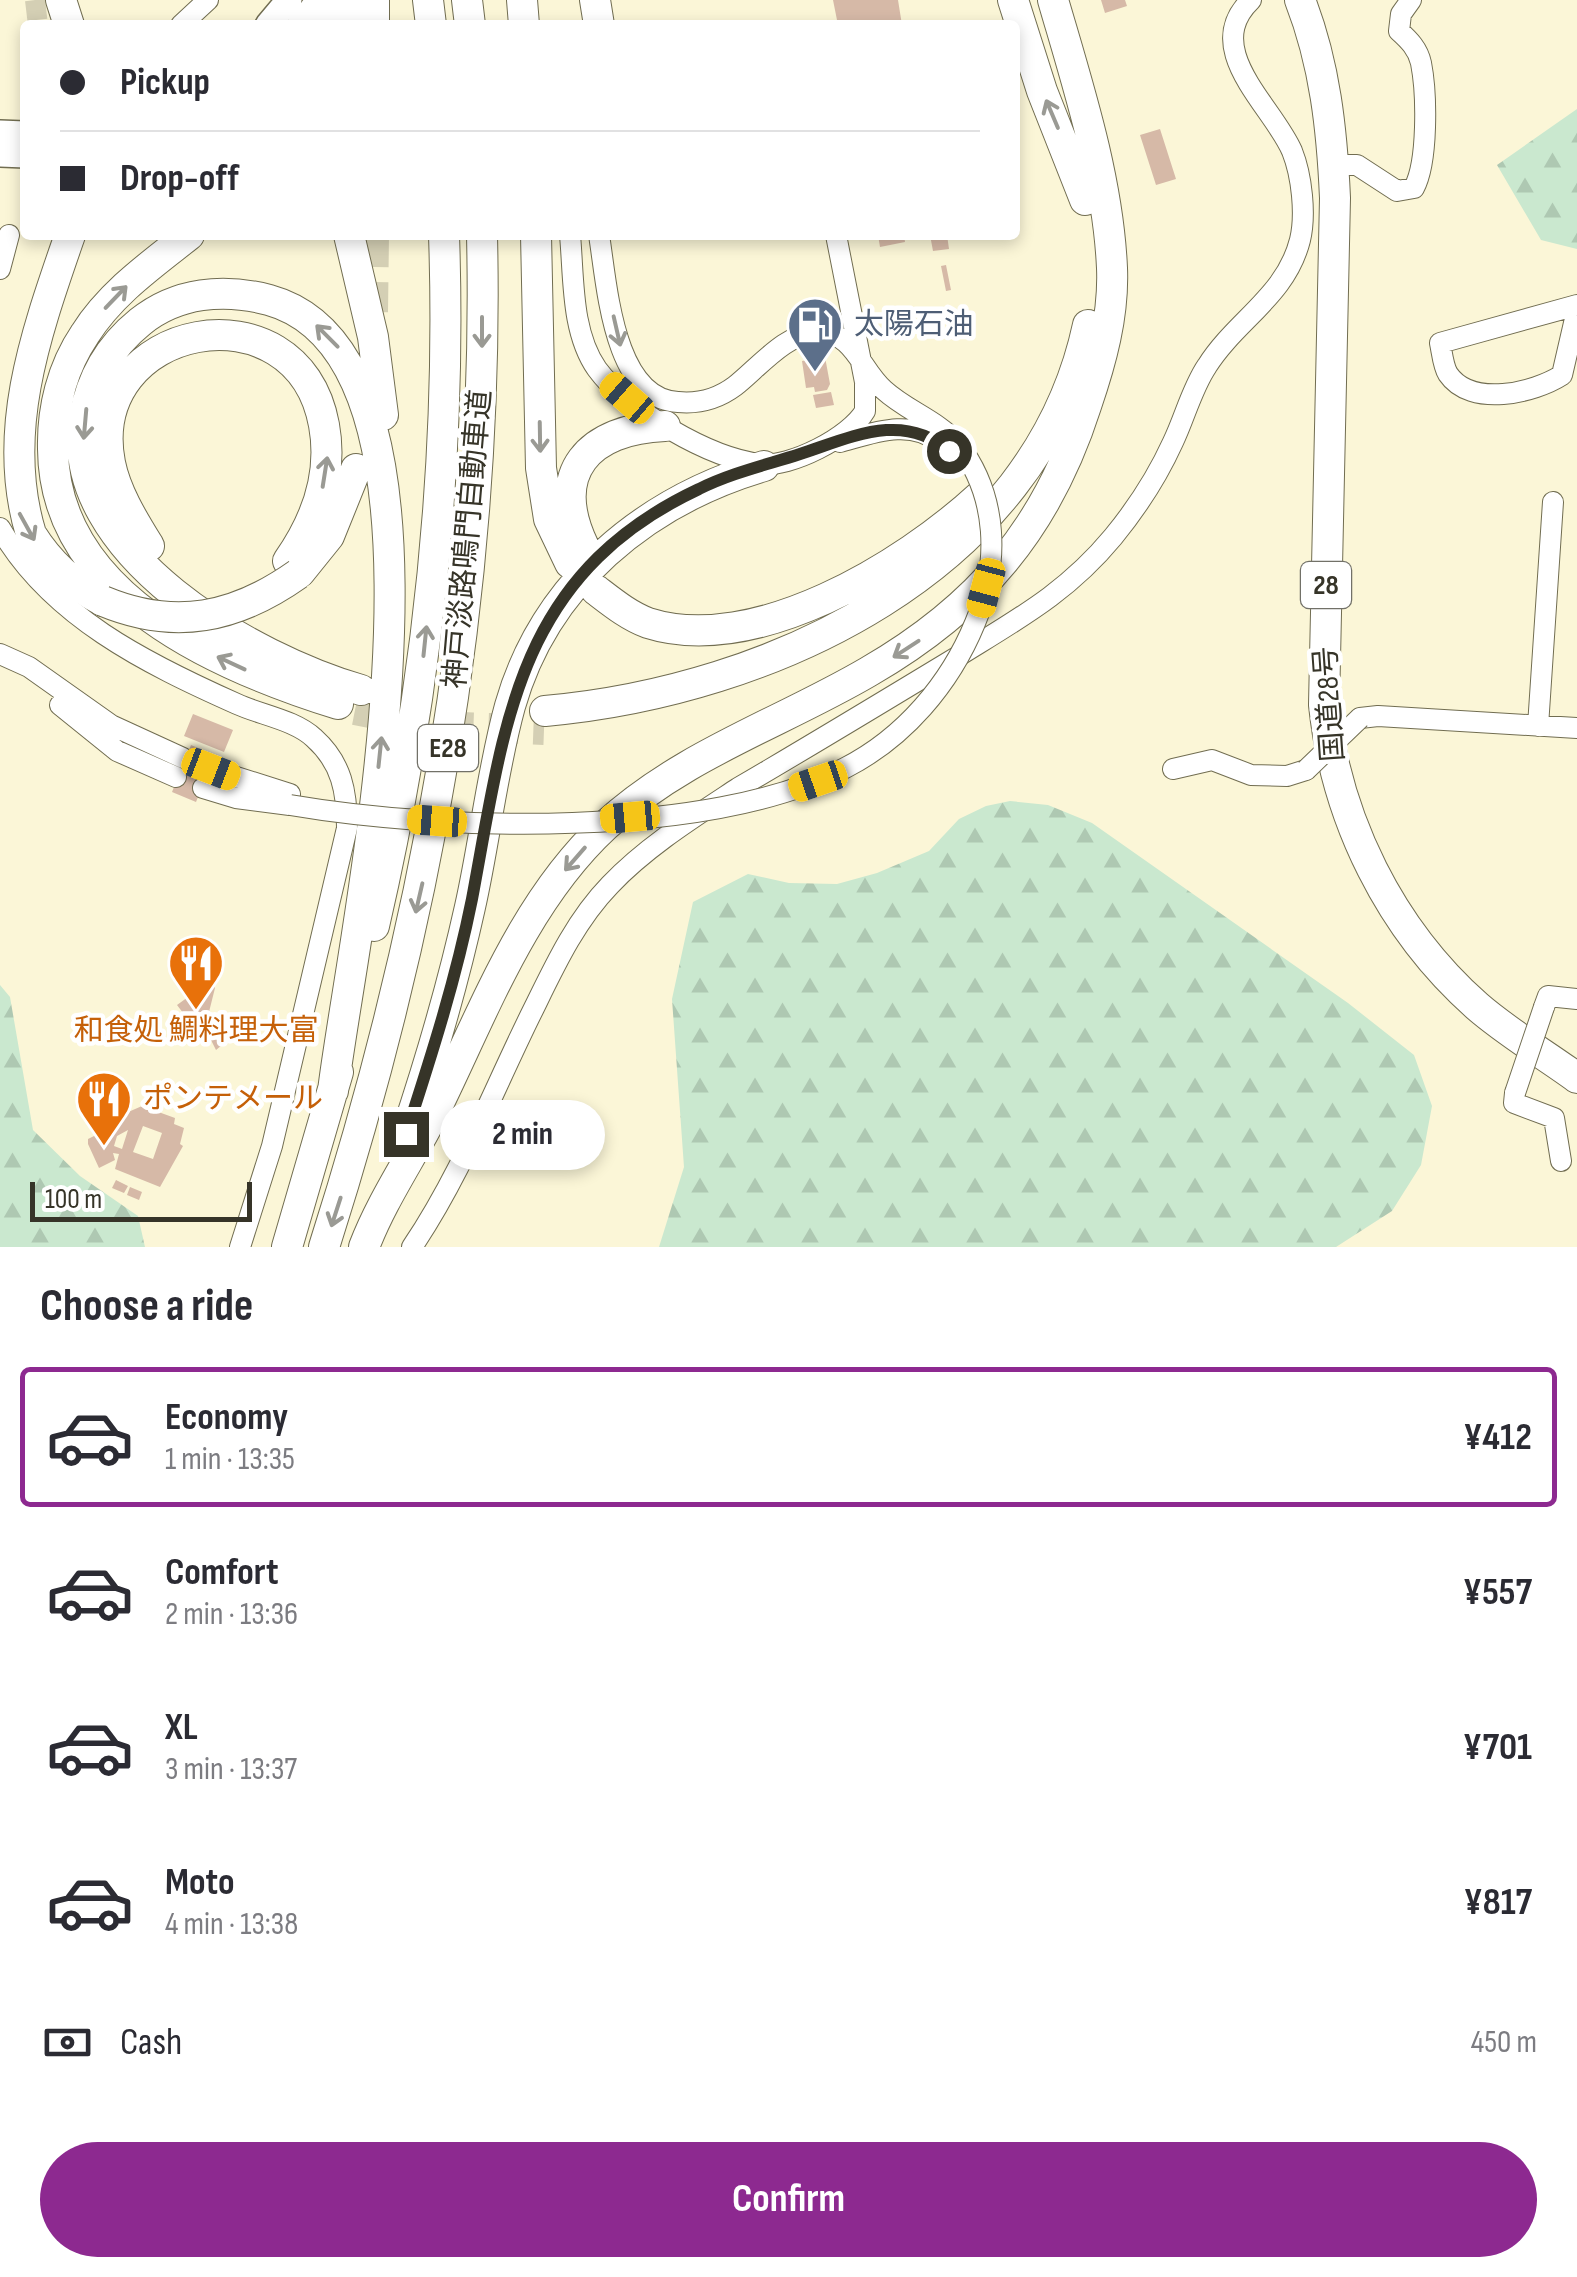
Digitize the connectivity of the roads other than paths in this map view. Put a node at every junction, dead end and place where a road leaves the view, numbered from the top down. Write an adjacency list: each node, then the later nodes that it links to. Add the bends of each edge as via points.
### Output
1 (208, 0): 8 (street)
2 (289, 0): 9 (main road)
3 (320, 0): 10 (main road)
4 (1053, 0): 26 (highway, via 1106,209 1112,269 1108,324)
5 (1251, 0): 54 (street, via 1239,12 1232,46 1300,173 1302,235 1276,292 1204,370 1147,489 1062,592 738,788 610,884 555,966)
6 (1300, 0): 12 (highway, 国道28号 / 28, via 1322,70)
7 (1411, 0): 12 (street, via 1399,31 1421,63 1424,169 1414,188 1397,191 1357,166)
8 (186, 20)
9 (272, 20)
10 (304, 20)
11 (1020, 22): 26 (highway, one-way to 11, via 1088,322 1091,240 1078,174)
12 (1334, 166): 46 (highway, 国道28号 / 28, via 1324,704 1333,768 1366,858 1414,938 1476,1005)
13 (13, 234): 23 (street)
14 (68, 240): 35 (highway, one-way to 35, bridge, via 15,377 4,454 12,497 36,542 66,577 102,602 166,619 229,606)
15 (183, 240): 37 (highway, one-way to 15, via 358,700 231,663 155,620 94,565 61,502 53,436 74,352 115,296)
16 (350, 240): 34 (highway, via 373,337)
17 (444, 240): 47 (highway, 神戸淡路鳴門自動車道 / E28, one-way to 17, via 387,866 422,666 440,442)
18 (482, 240): 52 (highway, 神戸淡路鳴門自動車道 / E28, one-way to 52, via 478,463 443,781 388,1032)
19 (536, 240): 27 (highway, one-way to 27, via 541,468 549,520 577,555 570,496 585,453 617,432)
20 (571, 240): 27 (street, via 582,338 596,367)
21 (600, 240): 25 (street, one-way to 25, via 628,365 634,379 669,402 723,394 814,332 835,334)
22 (837, 240): 25 (street)
23 (0, 268)
24 (1577, 308): 24 (street, via 1562,375 1550,382 1492,395 1464,389 1447,373 1440,343)
25 (860, 358): 28 (street, via 865,411); 29 (street, via 880,387)
26 (1073, 409): 36 (highway, via 939,530 851,584 763,621 715,630 670,628 626,612); 40 (highway, via 974,528 879,604 804,646 722,679); 49 (highway, one-way to 49, via 1050,498 1014,551 964,605 863,676 661,781 576,858 526,928)
27 (665, 426): 30 (street)
28 (834, 443): 29 (street, via 886,429 917,429); 30 (street)
29 (954, 447): 44 (street, via 982,528 966,618 919,696 882,730 836,758 754,788 604,808 441,811 291,800)
30 (764, 466): 49 (highway, via 703,487 626,534 572,587 536,641 502,736 445,1010)
31 (356, 469): 35 (highway, via 329,536)
32 (1552, 502): 41 (street)
33 (0, 528): 50 (street, via 18,561 69,611 200,686 312,735 342,778 347,828 276,1130)
34 (389, 528): 37 (highway, one-way to 37, via 358,383 340,350 312,321 276,302 231,293 188,298 146,317 114,348 93,385 83,426 86,463 126,545 167,587); 47 (highway, one-way to 34, via 381,738)
35 (293, 568): 37 (highway, one-way to 37, via 324,479 326,436 314,394 288,360 238,335 198,334 164,347 124,387 111,422 109,459 122,499 152,550)
36 (601, 584)
37 (225, 630)
38 (0, 654): 39 (street, via 179,768 105,743 34,686)
39 (0, 669)
40 (544, 720)
41 (1538, 726): 42 (street); 43 (street, bridge, via 1360,718 1306,770 1288,776 1251,775 1212,760)
42 (1577, 728)
43 (1172, 769)
44 (207, 778)
45 (1577, 1000): 48 (street, bridge, via 1548,996 1514,1102 1554,1118)
46 (1577, 1078)
47 (333, 1091): 51 (highway, 神戸淡路鳴門自動車道 / E28)
48 (1561, 1161)
49 (377, 1214): 53 (highway)
50 (240, 1247)
51 (286, 1247)
52 (324, 1247)
53 (364, 1247)
54 (412, 1247)

